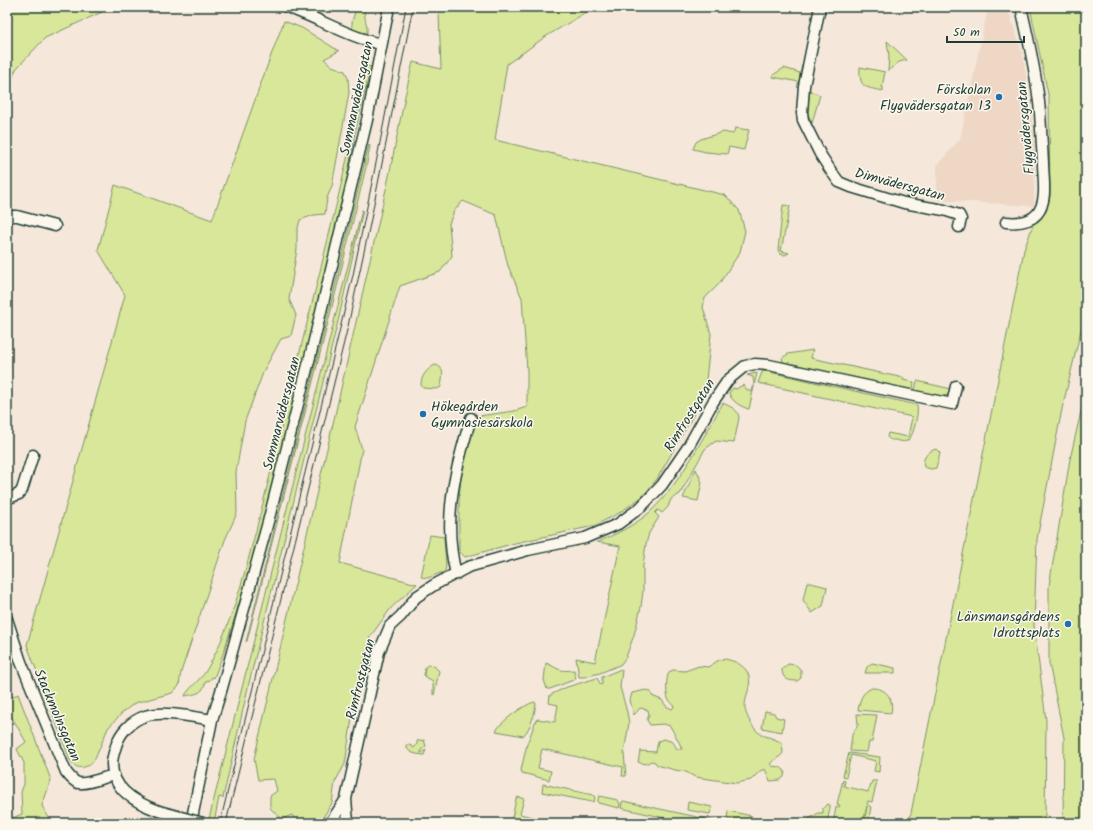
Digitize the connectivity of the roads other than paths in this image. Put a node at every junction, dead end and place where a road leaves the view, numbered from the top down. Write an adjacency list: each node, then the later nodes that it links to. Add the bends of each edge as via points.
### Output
1 (287, 7): 5 (street)
2 (389, 7): 5 (street, Sommarvädersgatan)
3 (820, 7): 9 (street, Dimvädersgatan, via 804,86 802,113 820,154 839,182 904,202 959,215)
4 (1022, 7): 7 (street, Flygvädersgatan, via 1040,111 1043,203 1037,214 1029,219)
5 (381, 44): 17 (street, Sommarvädersgatan, via 367,120 311,353 268,522)
6 (7, 219): 8 (street, via 17,216)
7 (1006, 222)
8 (55, 226)
9 (959, 227)
10 (956, 386): 14 (street, Rimfrostgatan, via 952,404 769,365 745,366 728,380 688,447 662,484 626,519 586,538 509,555 468,567)
11 (471, 418): 14 (street, via 451,496 450,535)
12 (33, 455): 13 (street, via 22,490)
13 (7, 499)
14 (456, 574): 19 (street, Rimfrostgatan, via 416,597 390,626 379,652)
15 (7, 619): 16 (street, Stackmolnsgatan)
16 (10, 639): 18 (street, Stackmolnsgatan, via 70,778 77,783 84,783)
17 (212, 720): 18 (street, via 157,714 136,721 124,730 117,741 112,764); 20 (street, Sommarvädersgatan)
18 (114, 775): 21 (street, bridge, via 119,785 144,806)
19 (346, 799): 22 (street, Rimfrostgatan); 23 (street, Rimfrostgatan)
20 (191, 823)
21 (203, 823)
22 (330, 823)
23 (348, 823)

